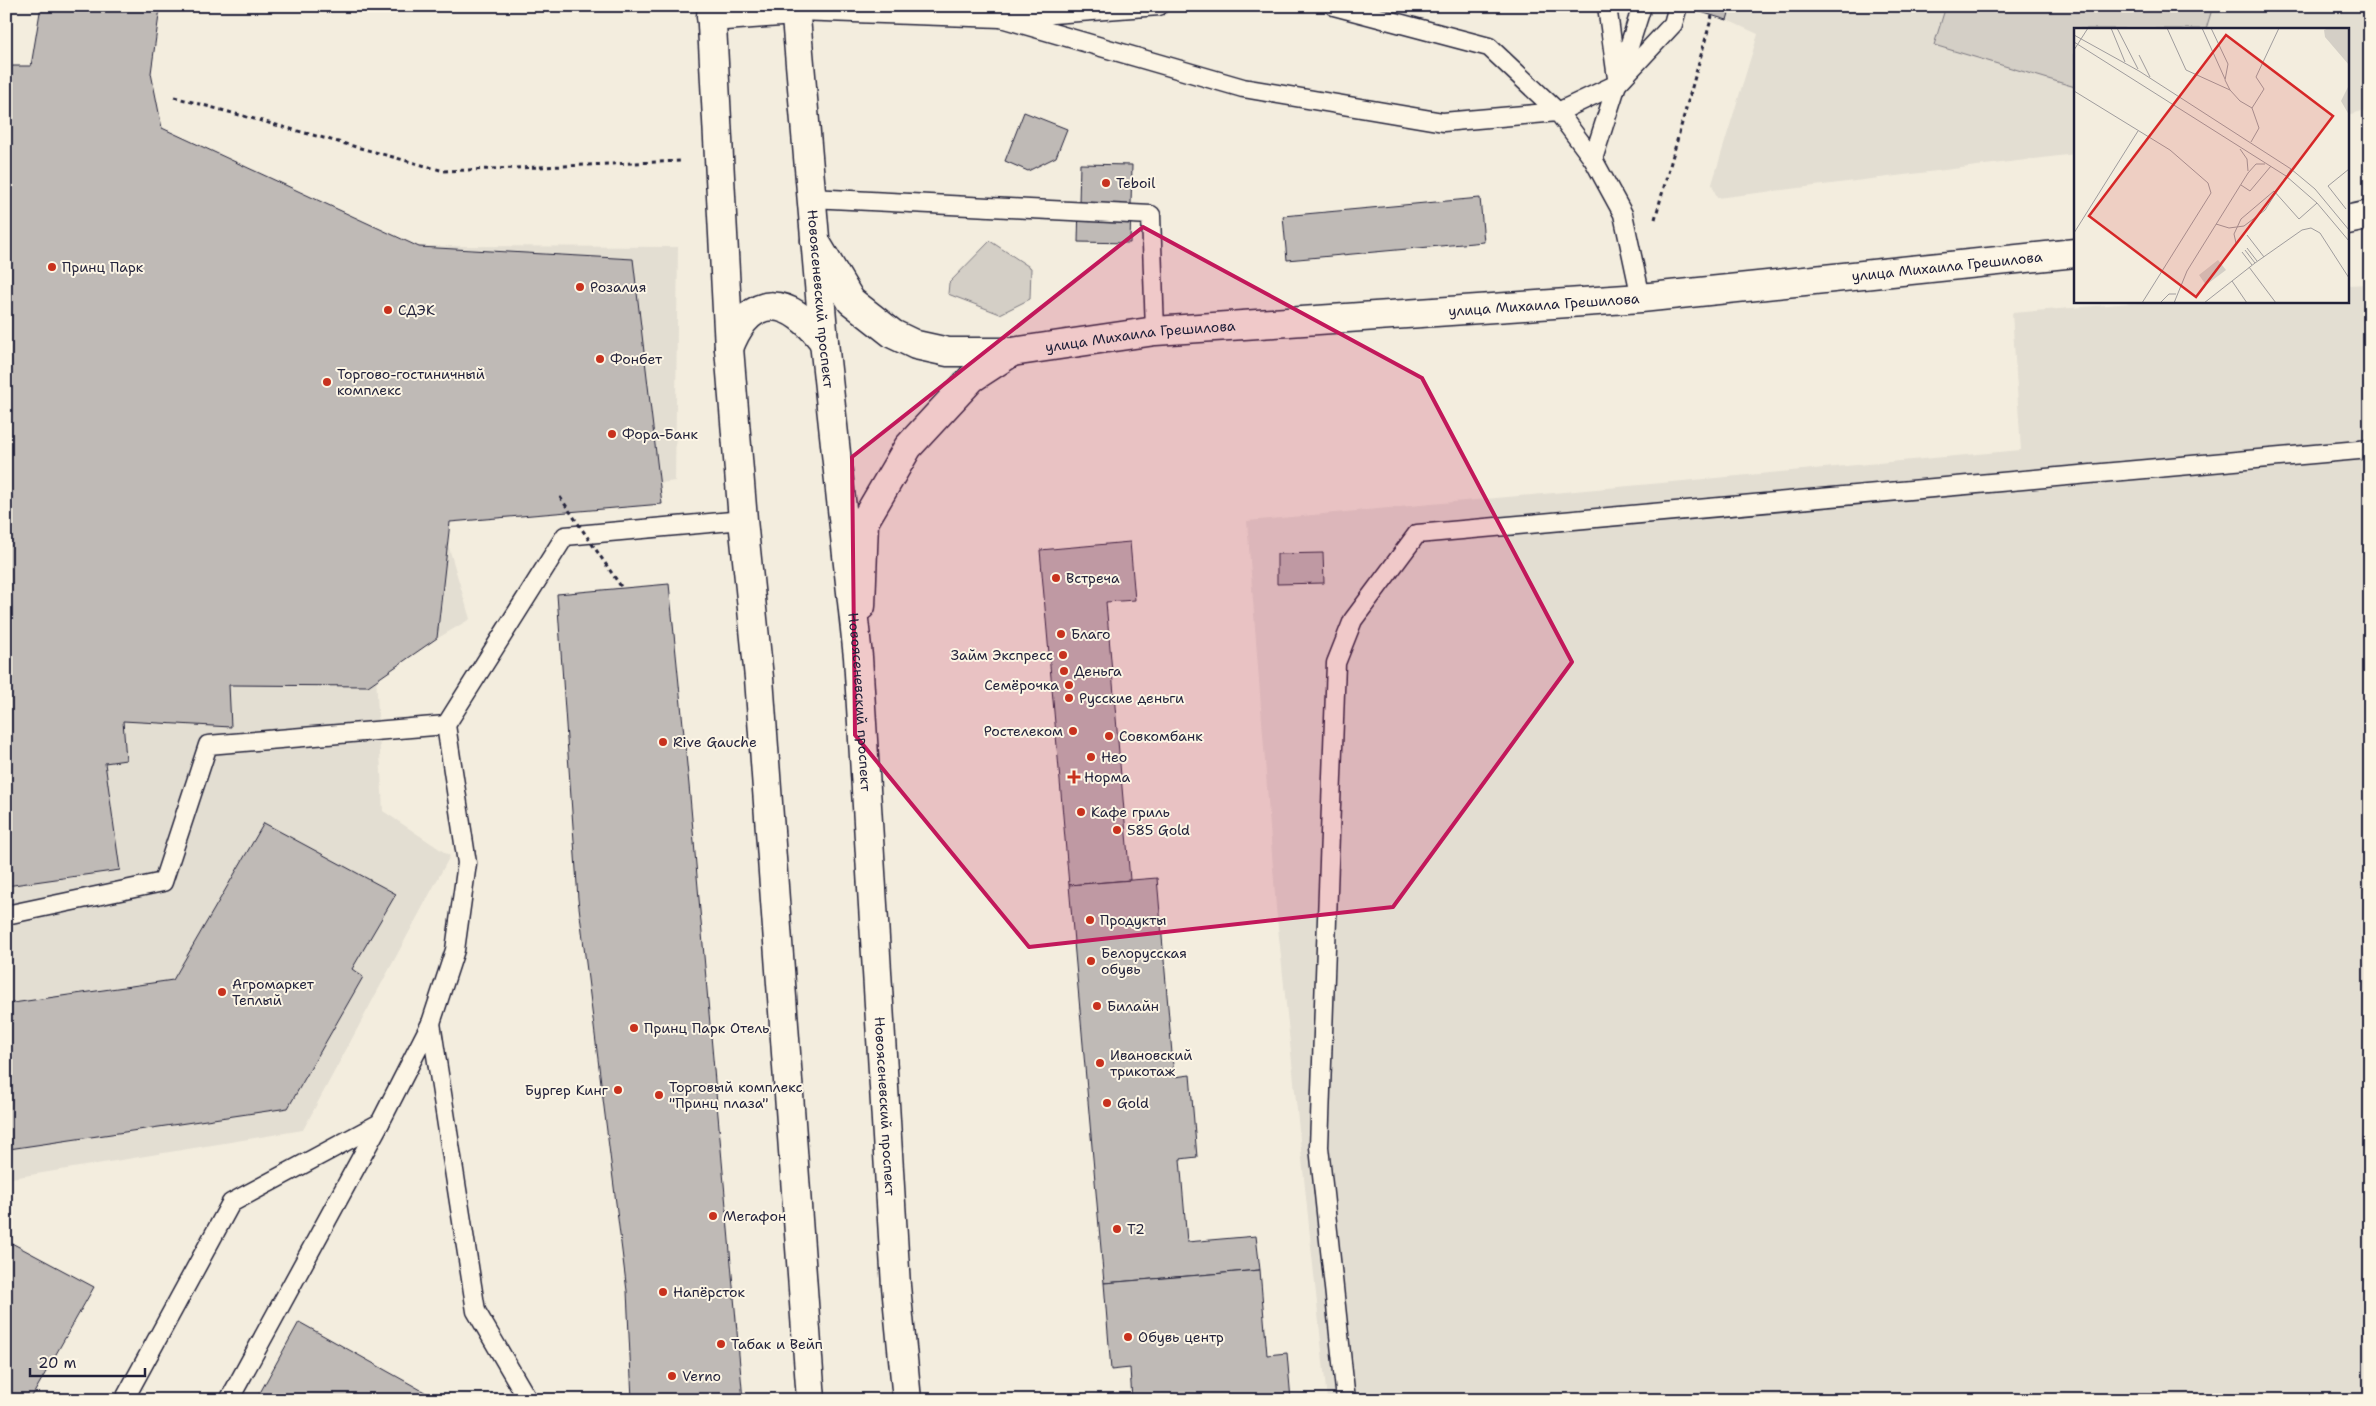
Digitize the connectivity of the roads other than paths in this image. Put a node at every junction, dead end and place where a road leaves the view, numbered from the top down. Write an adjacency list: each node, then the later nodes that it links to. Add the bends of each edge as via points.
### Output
1 (1159, 6): 8 (lane)
2 (1334, 6): 10 (lane, via 1489,47)
3 (1607, 6): 9 (lane)
4 (1642, 6): 9 (lane)
5 (1678, 6): 9 (lane, via 1673,24)
6 (795, 9): 7 (main road); 8 (lane); 12 (main road, Новоясеневский проспект)
7 (711, 12): 20 (main road)
8 (1003, 12): 10 (lane, via 1243,88 1443,122)
9 (1617, 84): 10 (lane); 11 (lane)
10 (1558, 112): 11 (lane)
11 (1594, 159): 17 (lane, via 1623,214)
12 (811, 198): 15 (main road, Новоясеневский проспект); 18 (lane, via 1152,214)
13 (2370, 215): 14 (main road)
14 (2348, 220)
15 (815, 241): 19 (main road, Новоясеневский проспект); 21 (main road, улица Михаила Грешилова, via 852,301 894,334 916,345 948,352)
16 (2074, 253): 17 (main road, улица Михаила Грешилова)
17 (1641, 298): 18 (main road, улица Михаила Грешилова)
18 (1155, 331): 21 (main road, улица Михаила Грешилова)
19 (824, 342): 20 (main road, via 795,312 775,304 747,318 736,330); 24 (main road, Новоясеневский проспект)
20 (730, 348): 23 (main road)
21 (1012, 352): 24 (main road, улица Михаила Грешилова, via 972,378 908,447 864,522)
22 (2370, 449): 34 (lane, via 1417,534 1353,620 1336,664 1320,1147)
23 (743, 520): 25 (lane, via 565,536); 32 (main road, via 759,678)
24 (858, 657): 33 (main road, Новоясеневский проспект, via 896,1286)
25 (446, 726): 26 (lane, via 208,745 163,882); 27 (lane, via 467,863 455,950)
26 (6, 915)
27 (431, 1023): 28 (lane); 31 (lane, via 476,1311)
28 (380, 1123): 29 (lane, via 231,1203); 30 (lane)
29 (124, 1400)
30 (229, 1400)
31 (528, 1400)
32 (810, 1400)
33 (906, 1400)
34 (1346, 1400)

